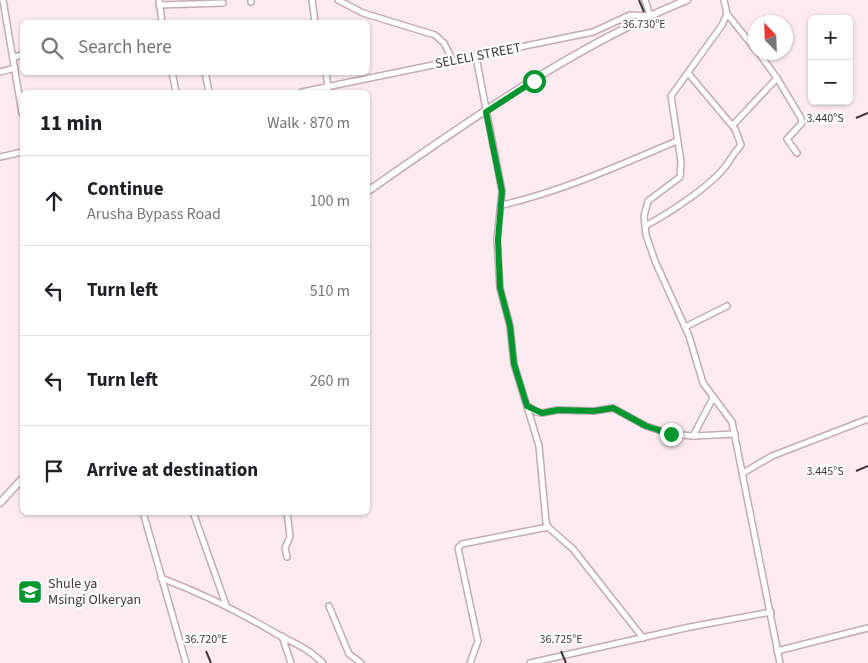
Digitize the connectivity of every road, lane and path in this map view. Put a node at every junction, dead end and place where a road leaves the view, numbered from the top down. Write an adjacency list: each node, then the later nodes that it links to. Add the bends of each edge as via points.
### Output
1 (3, 0): 15 (street)
2 (312, 0): 12 (street)
3 (338, 0): 18 (street, via 362,13 435,35 444,43)
4 (645, 0): 10 (street)
5 (687, 0): 10 (main road)
6 (724, 0): 9 (street)
7 (159, 2): 8 (street); 11 (street)
8 (223, 3)
9 (727, 14): 13 (street); 21 (street, via 717,34)
10 (650, 16): 16 (street, SELELI STREET, via 632,14 593,32); 31 (main road, via 560,65)
11 (162, 20)
12 (315, 20)
13 (748, 41)
14 (20, 56): 15 (street)
15 (14, 57): 19 (street)
16 (476, 57): 18 (street, SELELI STREET); 31 (street)
17 (763, 60): 25 (street)
18 (453, 61): 26 (street, SELELI STREET)
19 (15, 68): 20 (street); 30 (street)
20 (0, 72)
21 (688, 74): 32 (street); 33 (street, via 671,96)
22 (173, 75): 27 (street)
23 (205, 75): 28 (street)
24 (326, 75): 26 (street)
25 (777, 78): 32 (street); 35 (street, via 802,120 787,139)
26 (328, 88): 29 (street, SELELI STREET)
27 (176, 90)
28 (208, 90)
29 (315, 90)
30 (20, 100)
31 (486, 112): 37 (main road); 38 (street, via 502,191)
32 (732, 125): 39 (street, via 742,142 727,164 694,193)
33 (677, 141): 38 (street, via 576,184); 39 (street, via 680,177 648,200 644,210)
34 (20, 152): 36 (street)
35 (797, 153)
36 (0, 157)
37 (370, 190)
38 (502, 206): 43 (street, via 498,240 500,288 510,326 514,364)
39 (645, 226): 41 (street, via 655,261)
40 (727, 306): 41 (street)
41 (685, 327): 42 (street, via 700,376)
42 (713, 398): 45 (street, via 727,412); 46 (street)
43 (527, 406): 46 (street, via 542,413 613,408 659,431); 53 (street, via 539,446)
44 (868, 419): 47 (street, via 772,456)
45 (736, 434): 46 (street); 47 (street)
46 (693, 436)
47 (743, 473): 58 (street)
48 (20, 481): 49 (main road)
49 (0, 503)
50 (144, 515): 55 (street)
51 (194, 515): 56 (street)
52 (287, 515): 54 (street, via 290,537 285,548)
53 (548, 527): 61 (street, via 573,549); 67 (street, via 462,544 458,548 478,638)
54 (287, 557)
55 (161, 578): 56 (street); 63 (street)
56 (226, 605): 60 (street)
57 (329, 606): 66 (street, via 350,654)
58 (771, 612): 61 (street); 62 (street)
59 (868, 628): 62 (street)
60 (282, 636): 64 (street); 65 (street, via 304,646)
61 (643, 638): 68 (street)
62 (778, 651): 69 (street)
63 (186, 663)
64 (291, 663)
65 (323, 663)
66 (361, 663)
67 (470, 663)
68 (530, 663)
69 (780, 663)

